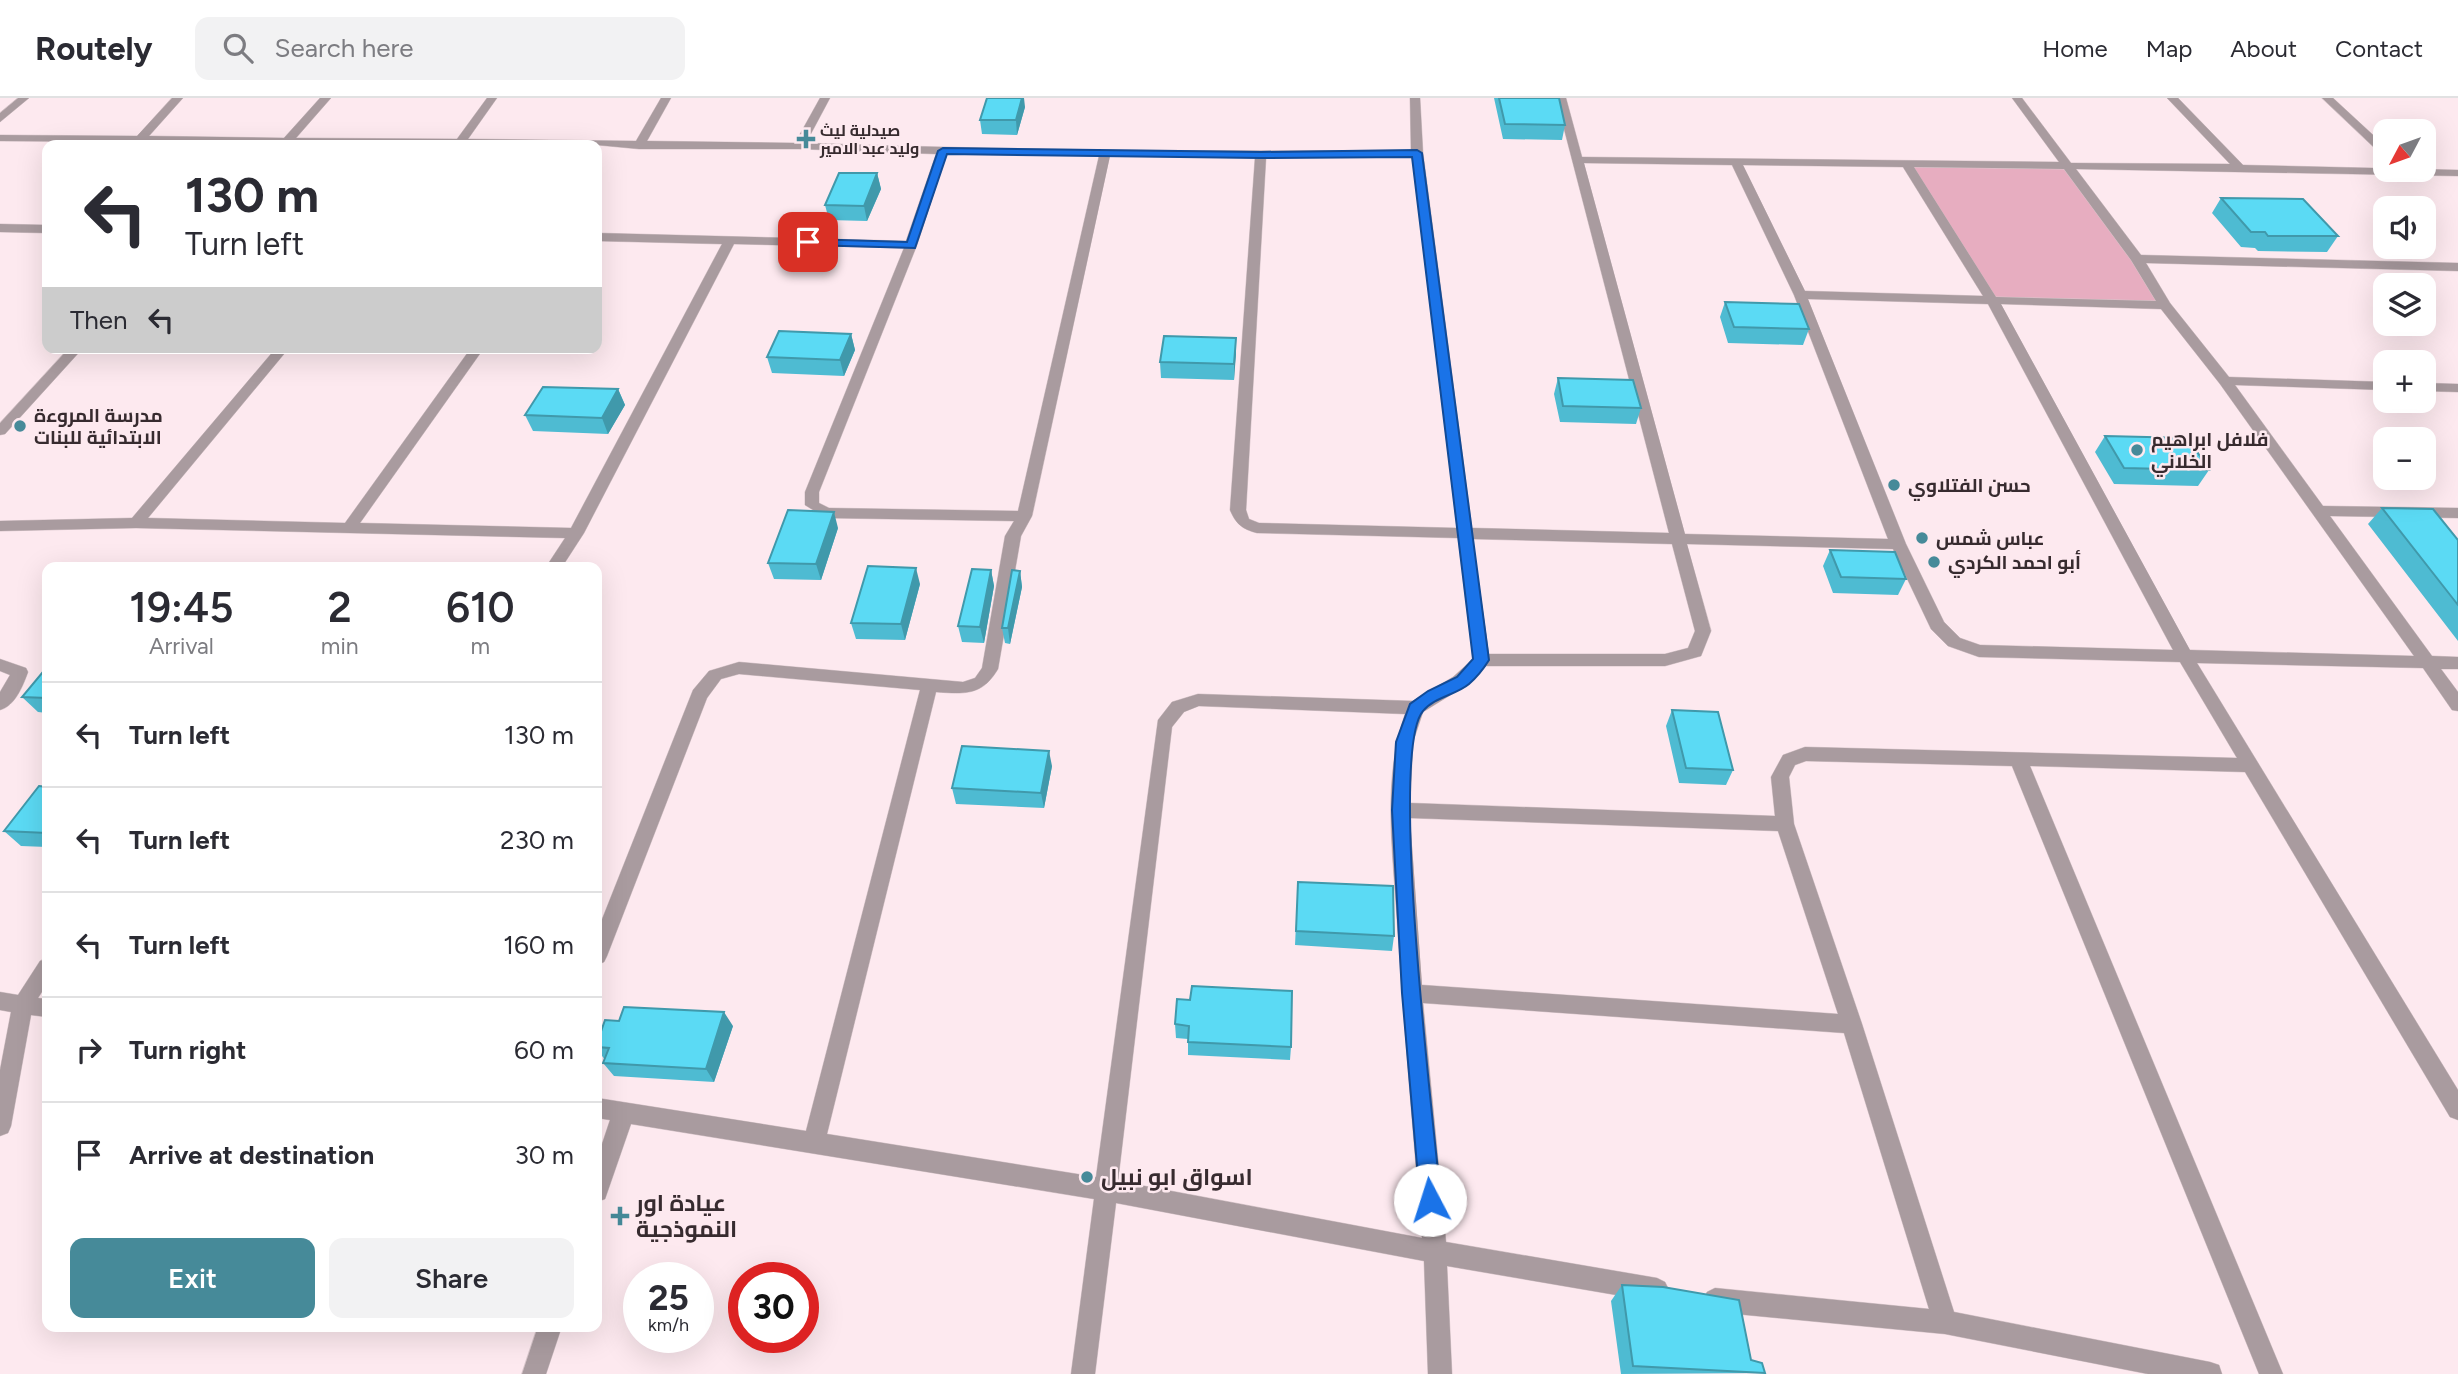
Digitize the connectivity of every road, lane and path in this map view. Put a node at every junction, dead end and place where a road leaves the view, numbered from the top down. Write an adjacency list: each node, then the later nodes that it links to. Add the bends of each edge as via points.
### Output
1 (24, 98): 12 (street)
2 (178, 98): 14 (street)
3 (326, 98): 16 (street)
4 (492, 98): 17 (street)
5 (666, 98): 20 (street)
6 (825, 98): 21 (street)
7 (1415, 98): 24 (street)
8 (1561, 98): 26 (street)
9 (2017, 98): 29 (street)
10 (2172, 98): 30 (street)
11 (2328, 98): 18 (street)
12 (0, 119)
13 (0, 138): 14 (street)
14 (140, 139): 15 (street)
15 (214, 140)
16 (288, 140)
17 (463, 140)
18 (2373, 141)
19 (602, 146): 20 (street)
20 (639, 146): 21 (street)
21 (799, 146): 22 (street)
22 (943, 151): 23 (street); 38 (street)
23 (1105, 153): 25 (street); 54 (street)
24 (1417, 153): 25 (street); 58 (street)
25 (1261, 155): 58 (street, via 1238,510 1243,522 1257,528)
26 (1578, 160): 27 (street); 60 (street)
27 (1735, 160): 28 (street); 41 (street)
28 (1906, 163): 29 (street); 42 (street)
29 (2068, 167): 30 (street); 39 (street)
30 (2240, 167): 31 (street)
31 (2373, 170)
32 (2436, 172): 33 (street)
33 (2458, 173)
34 (0, 228): 35 (street)
35 (42, 229)
36 (602, 237): 37 (street)
37 (731, 239): 38 (street); 59 (street)
38 (911, 245): 54 (street, via 812,492 812,505 826,513)
39 (2137, 259): 40 (street); 43 (street)
40 (2458, 267)
41 (1800, 295): 42 (street); 61 (street)
42 (1992, 300): 43 (street); 63 (street)
43 (2165, 305): 47 (street)
44 (71, 354): 51 (street)
45 (278, 354): 55 (street)
46 (474, 354): 57 (street)
47 (2225, 381): 48 (street); 52 (street)
48 (2373, 386)
49 (2436, 387): 50 (street)
50 (2458, 388)
51 (0, 431)
52 (2317, 511): 53 (street); 65 (street)
53 (2458, 513)
54 (1024, 516): 68 (street, via 1013,536 990,669 981,682 963,688)
55 (136, 523): 56 (street); 57 (street)
56 (0, 526)
57 (349, 528): 59 (street)
58 (1466, 531): 60 (street); 64 (street)
59 (576, 533): 62 (street)
60 (1678, 537): 61 (street); 64 (street, via 1703,631 1695,652 1665,660)
61 (1898, 544): 63 (street, via 1937,625 1954,642 1979,651)
62 (557, 562)
63 (2185, 656): 65 (street); 73 (street)
64 (1481, 660): 71 (street, via 1463,681)
65 (2427, 662): 66 (street); 70 (street)
66 (2458, 663)
67 (0, 664): 69 (street, via 20,672)
68 (929, 687): 76 (street, via 739,668 715,674 699,695); 87 (street)
69 (0, 704)
70 (2458, 705)
71 (1416, 708): 74 (street, via 1404,742); 89 (street, via 1198,700 1178,707 1164,725)
72 (2020, 761): 73 (street); 75 (street, via 1805,754 1789,760 1780,777); 97 (street)
73 (2250, 765): 84 (street)
74 (1400, 810): 75 (street); 78 (street)
75 (1785, 824): 82 (street)
76 (602, 943)
77 (42, 975): 80 (street)
78 (1412, 993): 82 (street); 90 (street)
79 (0, 1002): 80 (street)
80 (23, 1004): 81 (street); 86 (street)
81 (42, 1007)
82 (1852, 1024): 91 (street)
83 (602, 1109): 85 (street)
84 (2458, 1110)
85 (623, 1114): 87 (street); 88 (street)
86 (0, 1126)
87 (814, 1142): 89 (street)
88 (602, 1176)
89 (1107, 1191): 90 (street); 94 (street)
90 (1435, 1252): 91 (street, via 1689,1295 1739,1315); 95 (street)
91 (1945, 1322): 96 (street)
92 (548, 1332): 93 (street)
93 (534, 1374)
94 (1083, 1374)
95 (1440, 1374)
96 (2210, 1374)
97 (2271, 1374)

